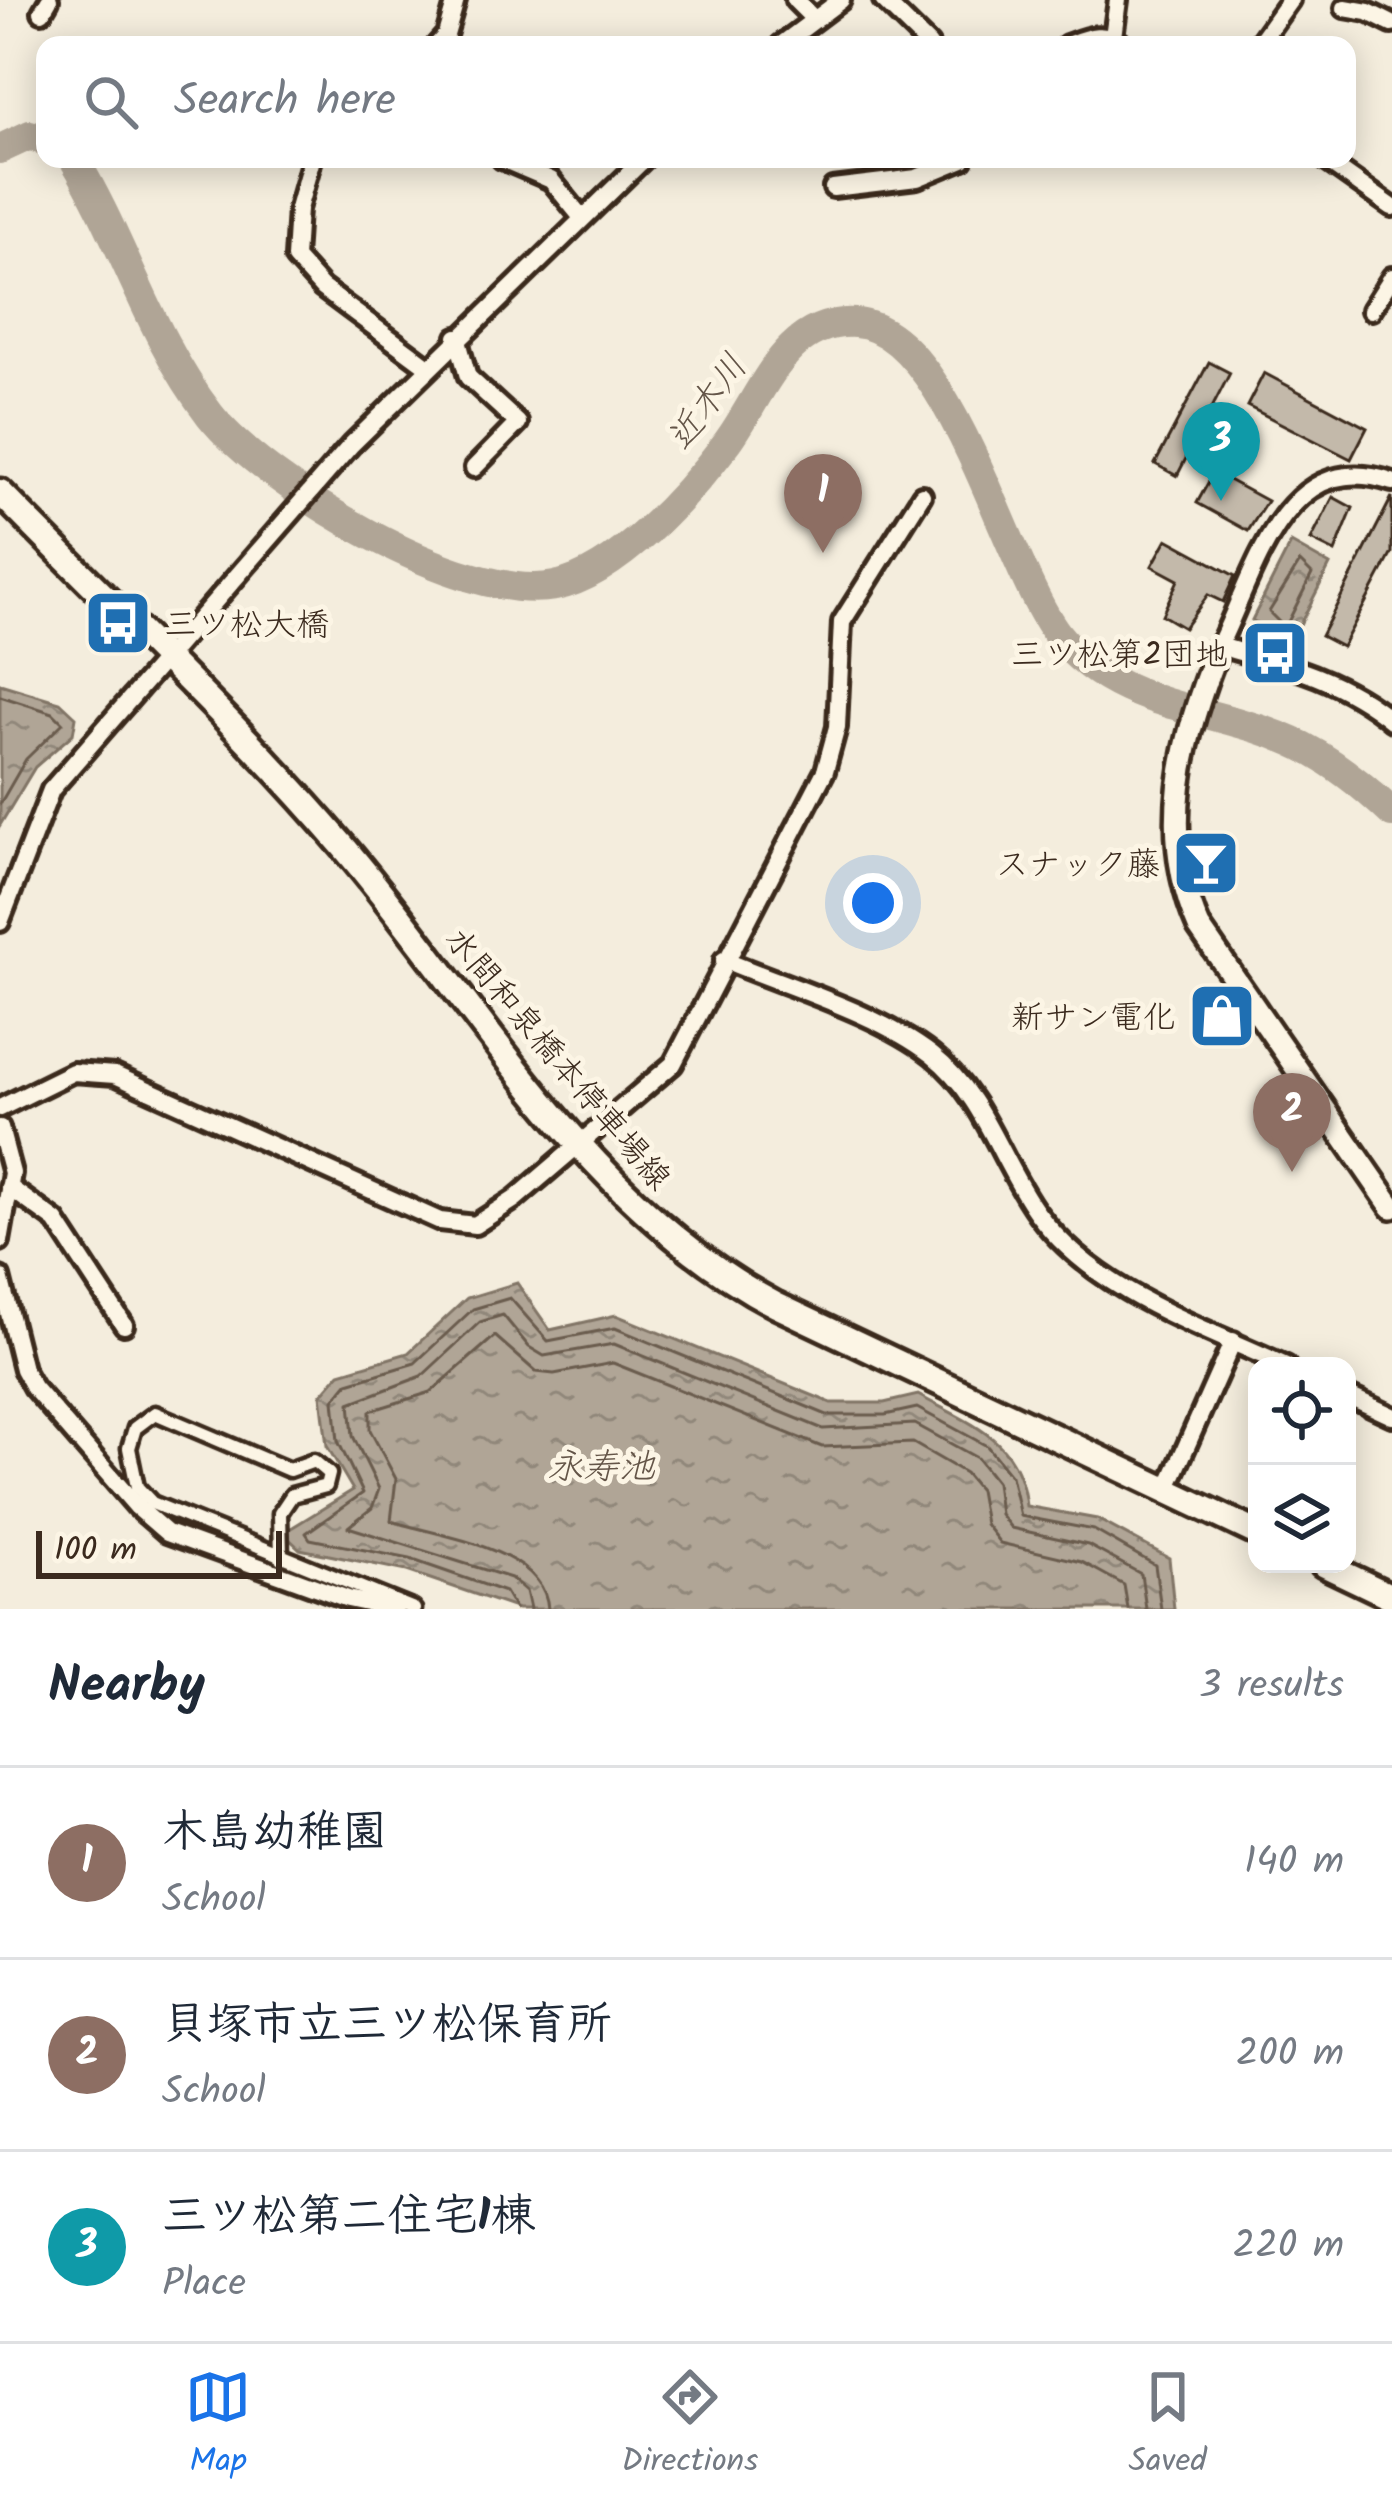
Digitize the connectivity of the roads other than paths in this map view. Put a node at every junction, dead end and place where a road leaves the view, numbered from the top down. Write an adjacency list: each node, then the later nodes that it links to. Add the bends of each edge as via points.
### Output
1 (456, 0): 10 (street)
2 (795, 0): 8 (street)
3 (842, 0): 8 (street)
4 (883, 0): 12 (street)
5 (1118, 0): 13 (street)
6 (1290, 0): 14 (street)
7 (1346, 8): 9 (street)
8 (814, 20): 11 (street)
9 (1392, 25)
10 (441, 36)
11 (793, 36)
12 (920, 36)
13 (1119, 36)
14 (1264, 36)
15 (309, 168): 26 (street, via 295,259)
16 (523, 168): 22 (street, via 551,180)
17 (635, 168): 22 (street)
18 (941, 168): 20 (street)
19 (1337, 168): 21 (street)
20 (833, 188)
21 (1392, 207)
22 (582, 218): 25 (street)
23 (1392, 277): 24 (street)
24 (1371, 310)
25 (457, 337): 26 (street); 27 (street, via 468,376 518,423)
26 (427, 366): 32 (street)
27 (474, 468)
28 (1392, 482): 31 (street, via 1370,474 1338,478 1297,496 1270,535)
29 (0, 491): 32 (main road, 水間和泉橋本停車場線)
30 (922, 495): 35 (street, via 842,622 837,727 825,771)
31 (1215, 656): 33 (street, via 1311,672); 40 (street, via 1180,778 1181,885 1199,927)
32 (165, 662): 34 (street, via 51,790); 38 (main road, 水間和泉橋本停車場線, via 334,836)
33 (1392, 721)
34 (0, 922)
35 (724, 960): 38 (street, via 673,1064); 44 (street, via 935,1057 966,1088 1057,1235 1109,1280)
36 (1, 1103): 38 (street, via 73,1072 115,1075 414,1212 475,1225)
37 (0, 1128): 39 (street)
38 (579, 1145): 49 (main road, 水間和泉橋本停車場線, via 654,1223 755,1294)
39 (10, 1187): 41 (street); 43 (street, via 56,1222)
40 (1392, 1207)
41 (0, 1241)
42 (0, 1277): 55 (street, via 33,1387 152,1520 196,1547)
43 (124, 1325)
44 (1233, 1341): 45 (street); 49 (street)
45 (1267, 1357)
46 (1356, 1399): 47 (street)
47 (1392, 1416)
48 (290, 1470): 50 (street); 50 (street, via 314,1461 329,1474 326,1486); 52 (street, via 155,1413 135,1428 128,1448 137,1487 152,1503)
49 (1167, 1490): 51 (main road, 水間和泉橋本停車場線)
50 (292, 1495): 52 (street, via 280,1513)
51 (1248, 1529)
52 (281, 1558): 56 (street)
53 (1343, 1573): 54 (main road)
54 (1392, 1595)
55 (394, 1609)
56 (414, 1609)

